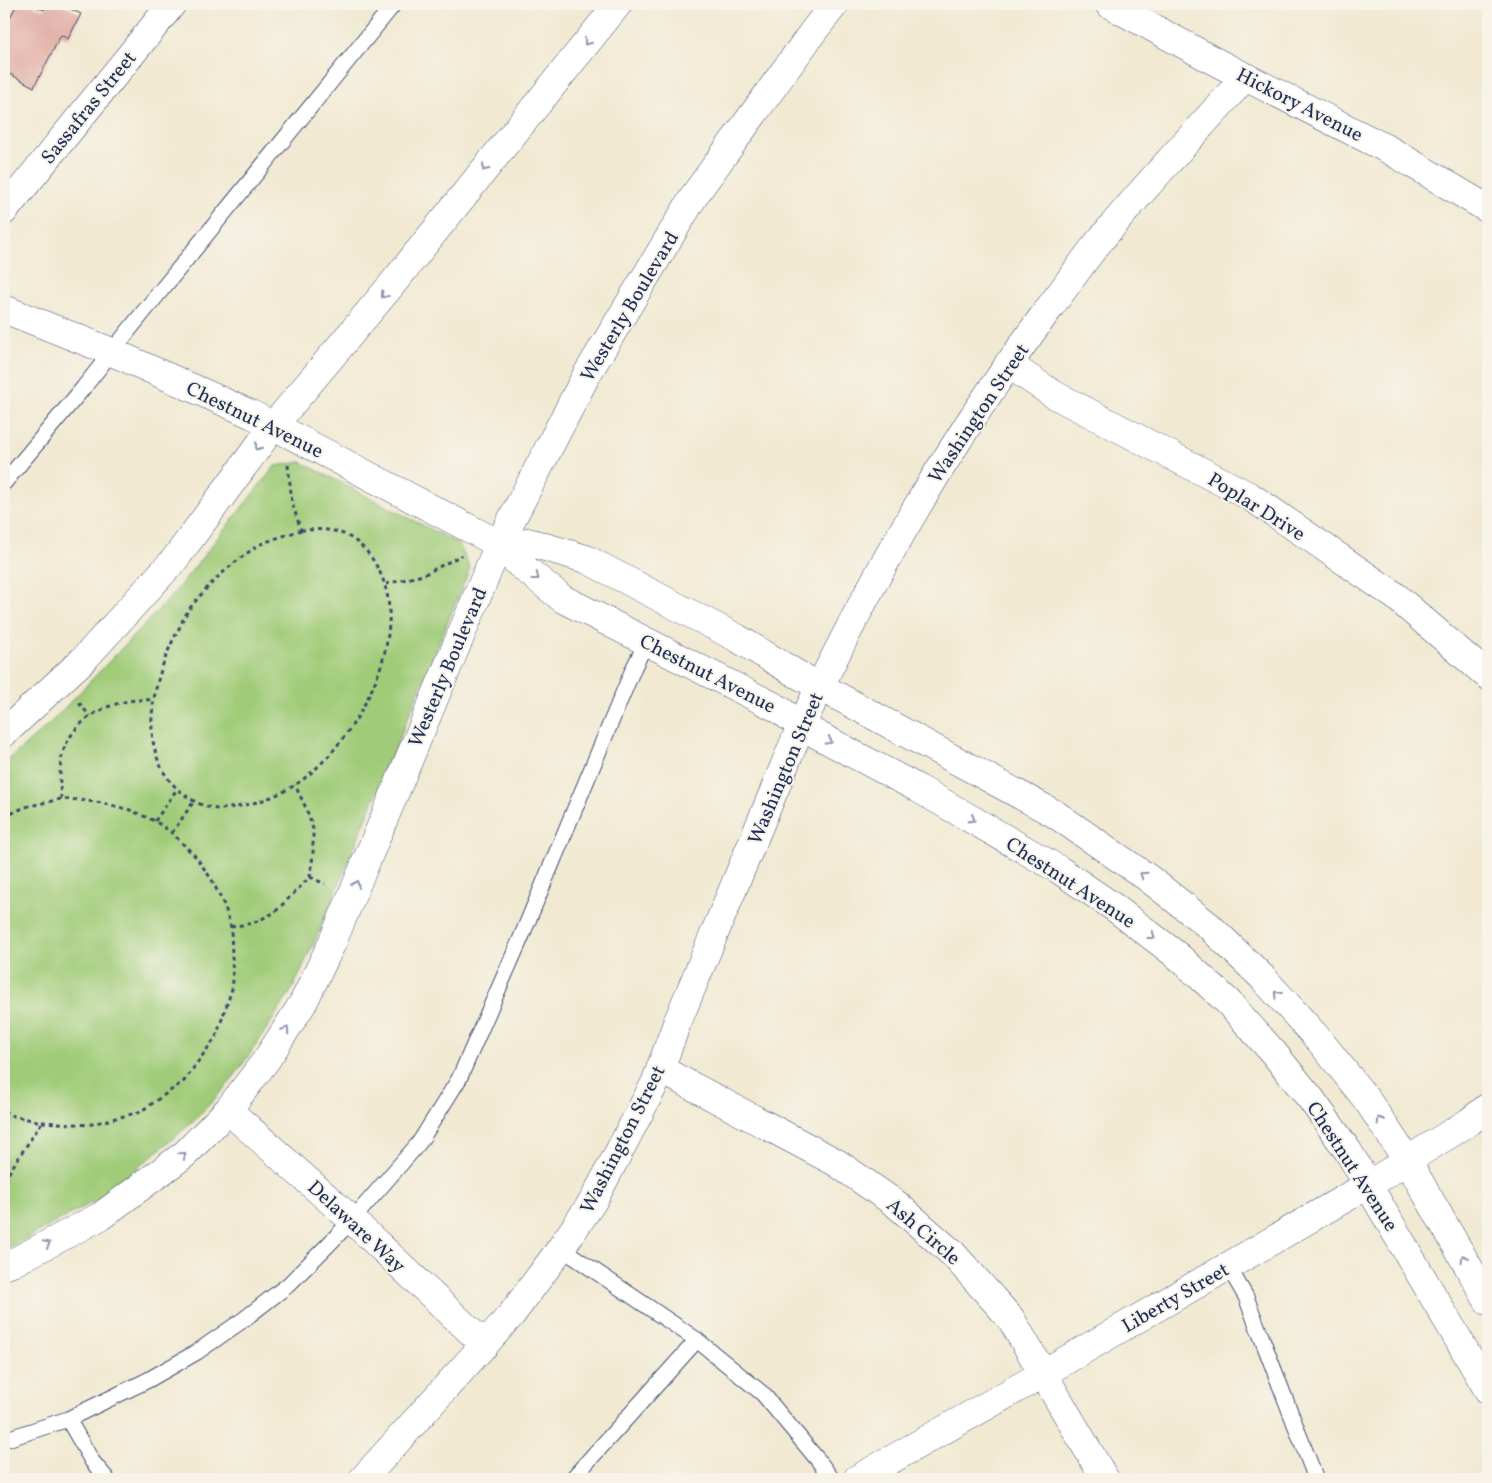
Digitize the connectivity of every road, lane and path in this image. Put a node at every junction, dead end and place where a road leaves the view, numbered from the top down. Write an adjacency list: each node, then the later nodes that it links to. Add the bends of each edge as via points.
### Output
1 (172, 4): 8 (street, Sassafras Street)
2 (394, 4): 10 (lane)
3 (618, 4): 12 (street, one-way to 12, via 390,288)
4 (835, 4): 16 (street, Westerly Boulevard, via 696,193 587,374)
5 (1109, 4): 6 (street, Hickory Avenue)
6 (1245, 77): 7 (street, Hickory Avenue, via 1391,151); 11 (street, Washington Street, via 1102,238)
7 (1488, 209)
8 (4, 211)
9 (4, 309): 10 (street, Chestnut Avenue)
10 (112, 352): 12 (street, Chestnut Avenue); 14 (lane)
11 (1008, 364): 20 (street, Poplar Drive, via 1054,394 1251,497 1394,595); 21 (street, Washington Street, via 928,487)
12 (274, 425): 16 (street, Chestnut Avenue); 26 (street, one-way to 26, via 175,559 83,660)
13 (287, 461): 15 (path, via 292,503)
14 (4, 483)
15 (301, 530): 18 (path, via 329,530 352,538 371,556); 23 (path, via 257,546 218,575 187,612 166,655)
16 (499, 544): 19 (street, Chestnut Avenue, one-way to 19, via 563,599); 21 (street, Chestnut Avenue, via 528,542 586,559 737,638); 39 (street, Westerly Boulevard, one-way to 16, via 267,1059 303,1003 324,960)
17 (470, 552): 18 (path, via 423,575)
18 (386, 584): 27 (path, via 390,624 380,670 359,716 330,756)
19 (647, 641): 25 (street, Chestnut Avenue, via 779,709); 45 (lane, via 459,1079 419,1143)
20 (1488, 676)
21 (820, 686): 25 (street, Washington Street); 42 (street, Chestnut Avenue, one-way to 21, via 1367,1100 1320,1041 1264,978 1209,926 1148,878 1054,814)
22 (74, 698): 24 (path)
23 (154, 700): 24 (path, via 121,701); 28 (path, via 152,728 156,755 162,771)
24 (90, 716): 29 (path, via 73,734 62,755)
25 (801, 726): 37 (street, Washington Street); 44 (street, Chestnut Avenue, one-way to 44, via 1058,869 1179,957 1228,1002 1311,1099)
26 (4, 733)
27 (295, 785): 30 (path, via 264,801 235,807 218,809); 34 (path, via 313,829 314,855)
28 (176, 789): 30 (path); 32 (path)
29 (61, 799): 31 (path, via 25,807); 32 (path, via 102,803)
30 (194, 801): 33 (path)
31 (4, 817)
32 (155, 821): 33 (path)
33 (172, 833): 36 (path, via 196,857 212,880)
34 (310, 877): 35 (path); 36 (path, via 274,913 253,923)
35 (327, 884)
36 (232, 927): 41 (path, via 233,986 216,1037 184,1081 140,1112 88,1125)
37 (660, 1069): 46 (street, Washington Street, via 593,1201); 52 (street, Ash Circle, via 838,1163 896,1204 953,1254 1011,1319)
38 (1488, 1107): 42 (street, Liberty Street)
39 (228, 1110): 45 (street, Delaware Way); 47 (street, Westerly Boulevard, one-way to 39, via 101,1216 185,1154)
40 (4, 1111): 41 (path)
41 (42, 1122): 43 (path)
42 (1407, 1160): 44 (street, Liberty Street); 49 (street, Chestnut Avenue, one-way to 42)
43 (4, 1180)
44 (1368, 1185): 48 (street, Liberty Street); 53 (street, Chestnut Avenue)
45 (352, 1220): 51 (street, Delaware Way); 54 (lane, via 288,1285 235,1326 156,1375)
46 (562, 1248): 50 (lane); 51 (street, Washington Street)
47 (4, 1266)
48 (1228, 1266): 52 (street, Liberty Street); 62 (lane, via 1246,1297)
49 (1488, 1301)
50 (697, 1340): 58 (lane); 59 (lane, via 763,1394)
51 (485, 1345): 57 (street, Washington Street)
52 (1043, 1373): 60 (street, Liberty Street); 61 (street, Ash Circle)
53 (1488, 1390)
54 (68, 1418): 55 (lane); 56 (lane, via 92,1461)
55 (4, 1440)
56 (107, 1479)
57 (363, 1479)
58 (572, 1479)
59 (832, 1479)
60 (857, 1479)
61 (1105, 1479)
62 (1316, 1479)

